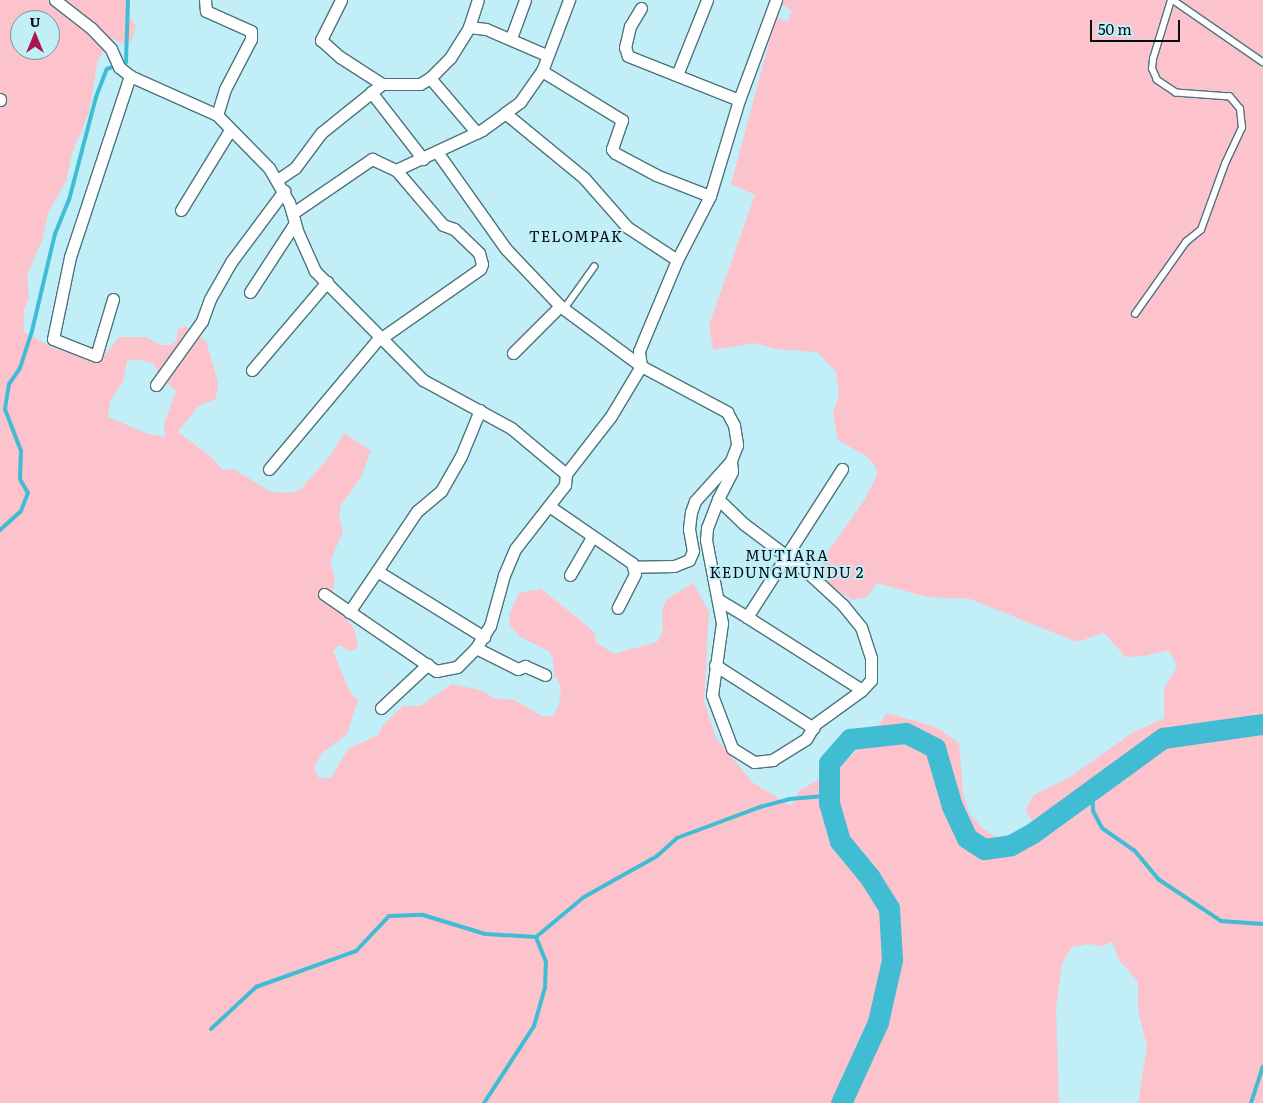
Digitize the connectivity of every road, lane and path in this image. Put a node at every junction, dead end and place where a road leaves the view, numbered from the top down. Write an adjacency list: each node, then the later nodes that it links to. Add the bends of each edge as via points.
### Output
1 (55, 0): 17 (street, via 91,28 112,52 119,67)
2 (205, 0): 23 (street, via 206,11 250,31 251,39)
3 (341, 0): 19 (street, via 321,40 340,57)
4 (478, 0): 11 (street)
5 (525, 0): 12 (street)
6 (569, 0): 13 (street)
7 (708, 0): 16 (street)
8 (776, 0): 21 (street)
9 (1172, 0): 14 (lane); 40 (lane, via 1153,58 1152,70 1157,80 1176,93 1230,97 1240,109 1242,128 1225,164 1202,230 1186,242)
10 (641, 8): 16 (street, via 630,26 624,47 628,56)
11 (469, 27): 12 (street, via 486,28); 18 (street, via 450,58)
12 (511, 38): 13 (street, via 517,44)
13 (546, 55): 15 (street)
14 (1263, 62)
15 (542, 71): 22 (street, via 520,102); 31 (street, via 622,120 612,149 615,153 656,175)
16 (677, 75): 21 (street)
17 (130, 76): 23 (street); 38 (street, via 70,257 53,339 96,356)
18 (430, 78): 19 (street, via 420,84); 25 (street)
19 (382, 84): 20 (street)
20 (371, 92): 27 (street); 29 (street, via 321,133 295,168)
21 (739, 100): 31 (street)
22 (505, 113): 25 (street); 34 (street, via 584,178 626,227)
23 (217, 115): 24 (street)
24 (230, 130): 29 (street); 32 (street)
25 (477, 132): 26 (street)
26 (436, 152): 27 (street); 39 (street, via 506,248)
27 (423, 159): 28 (street)
28 (396, 170): 33 (street, via 372,159); 41 (street, via 443,226 454,229 479,253 482,264 480,269)
29 (277, 180): 30 (street)
30 (284, 191): 33 (street); 45 (street, via 231,262 202,320)
31 (710, 196): 34 (street)
32 (181, 210)
33 (294, 218): 36 (street, via 305,253); 37 (street)
34 (677, 260): 43 (street, via 639,351)
35 (594, 267): 39 (lane)
36 (327, 282): 41 (street); 44 (street)
37 (250, 292)
38 (113, 300)
39 (562, 307): 42 (street); 43 (street)
40 (1135, 314)
41 (380, 338): 46 (street, via 423,380); 48 (street)
42 (513, 353)
43 (641, 366): 47 (street, via 727,412 737,434); 50 (street, via 611,416)
44 (252, 370)
45 (156, 385)
46 (480, 410): 50 (street, via 511,428); 56 (street, via 461,456 441,491 417,511)
47 (731, 461): 51 (street, via 732,471); 55 (street, via 695,501 689,529 694,551 689,560 674,566)
48 (269, 468)
49 (842, 469): 54 (street)
50 (566, 474): 52 (street, via 565,486)
51 (718, 499): 54 (street); 59 (street, via 706,540)
52 (549, 506): 53 (street); 63 (street, via 515,549)
53 (592, 536): 55 (street); 57 (street)
54 (786, 556): 62 (street); 68 (street, via 805,570 861,627 871,658 870,680)
55 (635, 567): 60 (street, via 636,574)
56 (376, 571): 61 (street); 63 (street)
57 (570, 575)
58 (324, 594): 61 (street)
59 (719, 600): 62 (street); 66 (street, via 722,623)
60 (618, 608)
61 (349, 612): 65 (street)
62 (747, 616): 68 (street)
63 (484, 637): 64 (street)
64 (476, 648): 65 (street, via 450,671 436,671); 67 (street, via 518,669 525,666)
65 (428, 664): 69 (street)
66 (715, 665): 70 (street); 70 (street, via 712,695 732,748 743,758 754,762 773,760 806,739)
67 (545, 675)
68 (862, 690): 70 (street)
69 (381, 708)
70 (813, 728)

